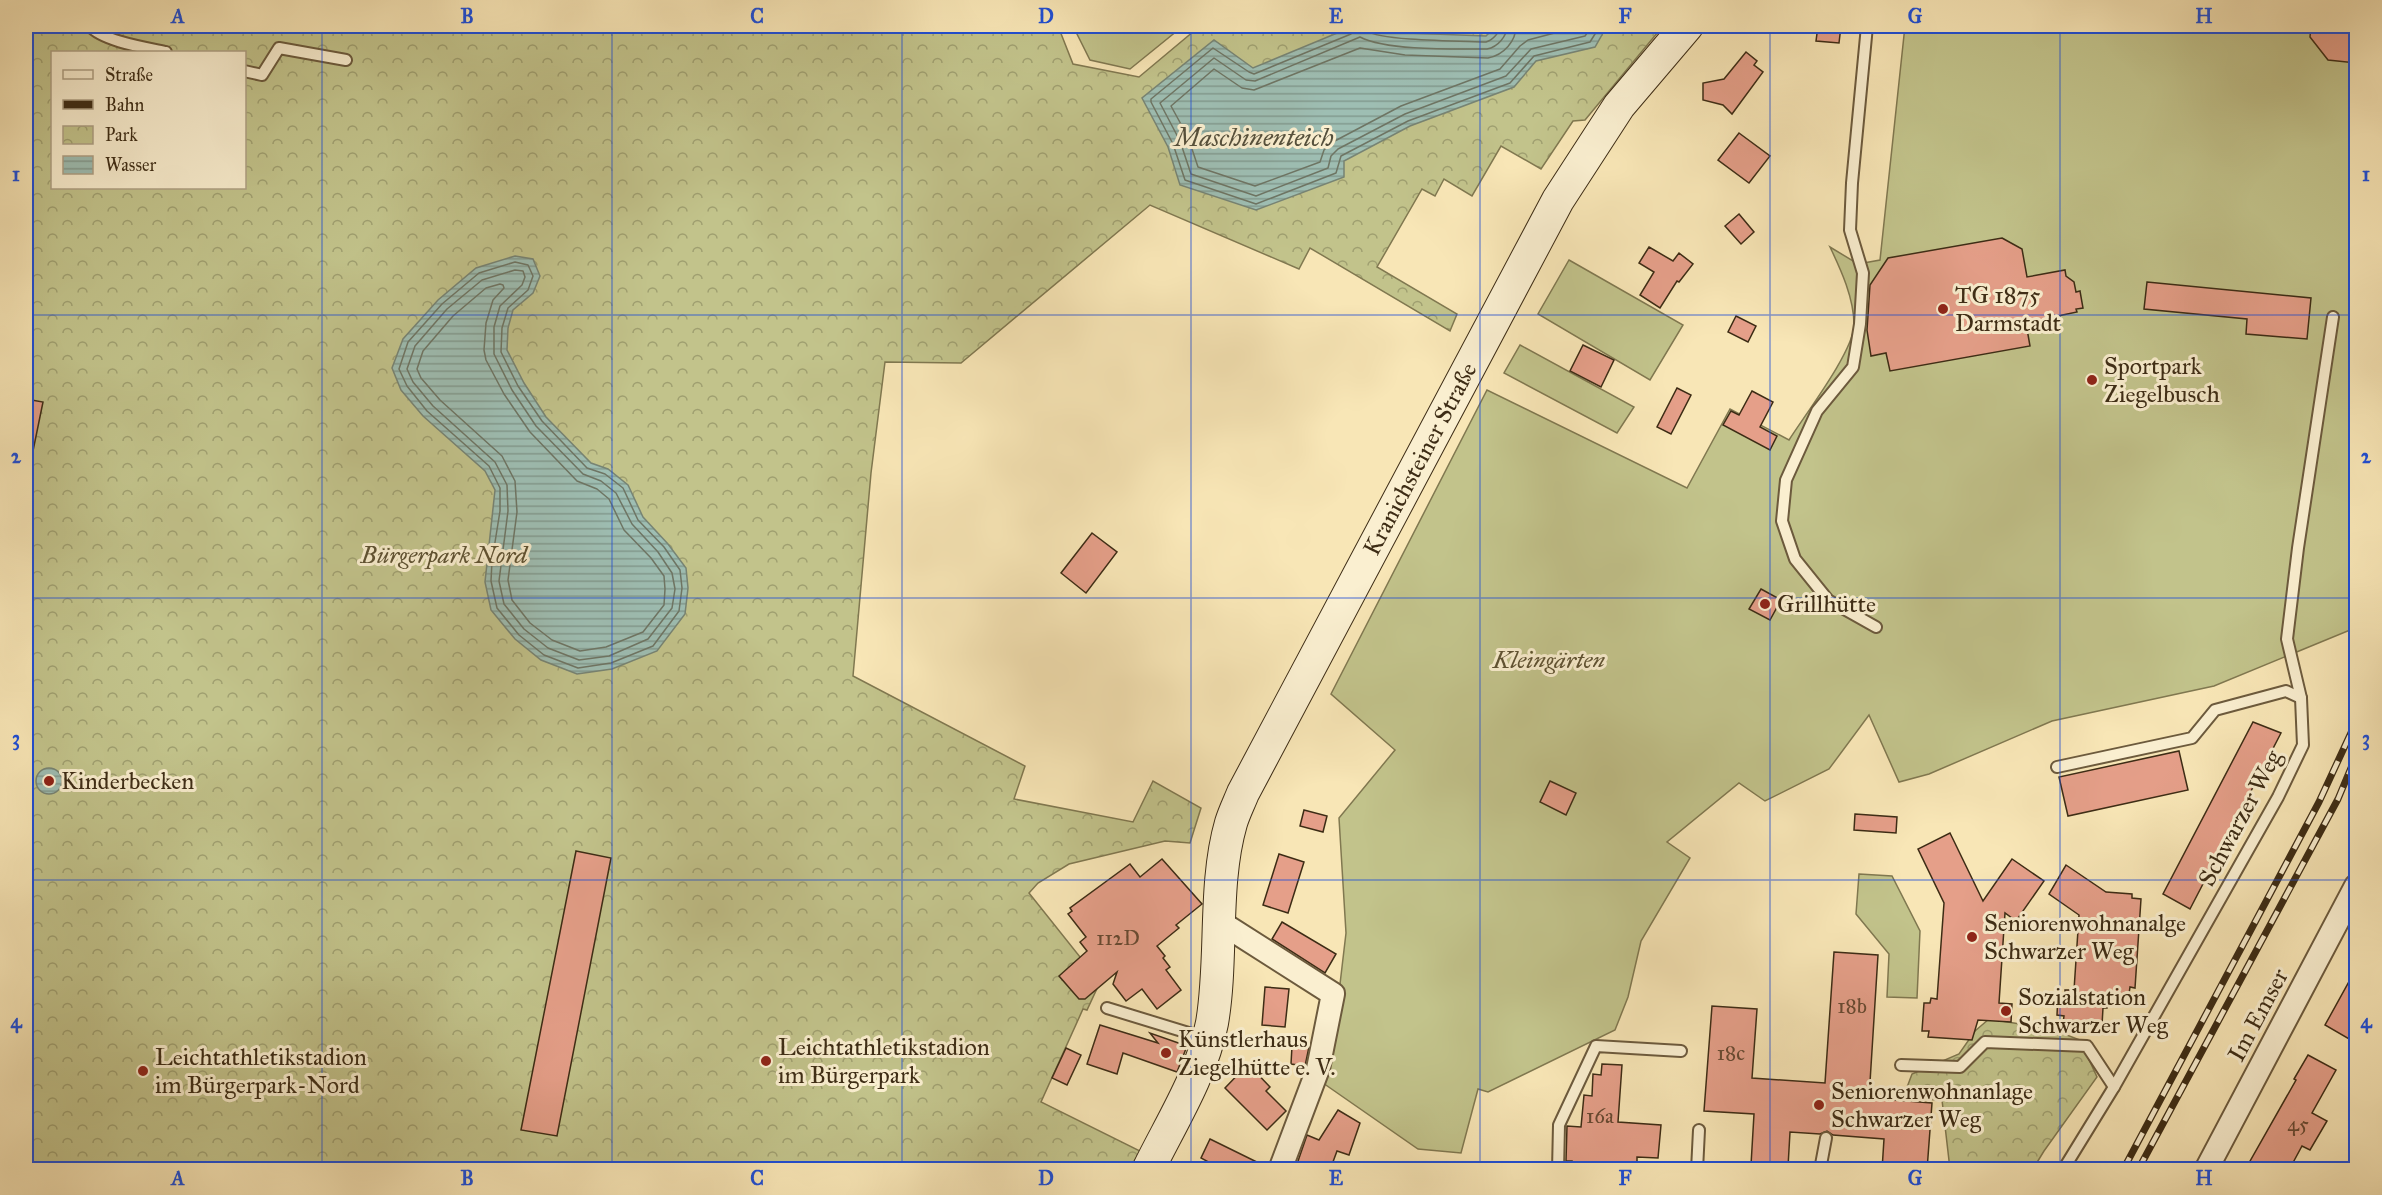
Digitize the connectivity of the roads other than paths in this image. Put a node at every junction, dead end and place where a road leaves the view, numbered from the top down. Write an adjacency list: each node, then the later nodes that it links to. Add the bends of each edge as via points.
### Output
1 (90, 26): 4 (lane, via 94,31)
2 (1687, 26): 12 (main road, Kranichsteiner Straße, via 1619,106 1558,200 1243,794 1231,822 1225,851)
3 (1867, 26): 8 (lane, via 1850,230 1863,273 1853,367 1817,411 1786,480 1782,520 1795,558 1828,600)
4 (162, 51)
5 (346, 60): 6 (lane, via 279,48 262,75)
6 (246, 71)
7 (2333, 317): 9 (lane, Schwarzer Weg, via 2287,639)
8 (1876, 627)
9 (2301, 698): 10 (lane, via 2286,691 2215,710 2192,738); 17 (lane, Schwarzer Weg, via 2303,745 2278,797)
10 (2057, 767)
11 (2356, 886): 26 (street, Im Emser)
12 (1220, 922): 14 (main road, Kranichsteiner Straße); 21 (street, via 1333,994 1318,1069)
13 (1107, 1008): 14 (lane)
14 (1209, 1039): 20 (main road, Kranichsteiner Straße, via 1201,1064)
15 (1681, 1051): 22 (lane, via 1596,1046 1559,1125)
16 (1901, 1065): 17 (lane, via 1960,1067 1985,1042 2087,1046)
17 (2114, 1087): 25 (lane, Schwarzer Weg)
18 (1699, 1130): 23 (lane)
19 (1826, 1138): 24 (lane)
20 (1148, 1170)
21 (1280, 1170)
22 (1557, 1170)
23 (1697, 1170)
24 (1820, 1170)
25 (2063, 1170)
26 (2206, 1170)

